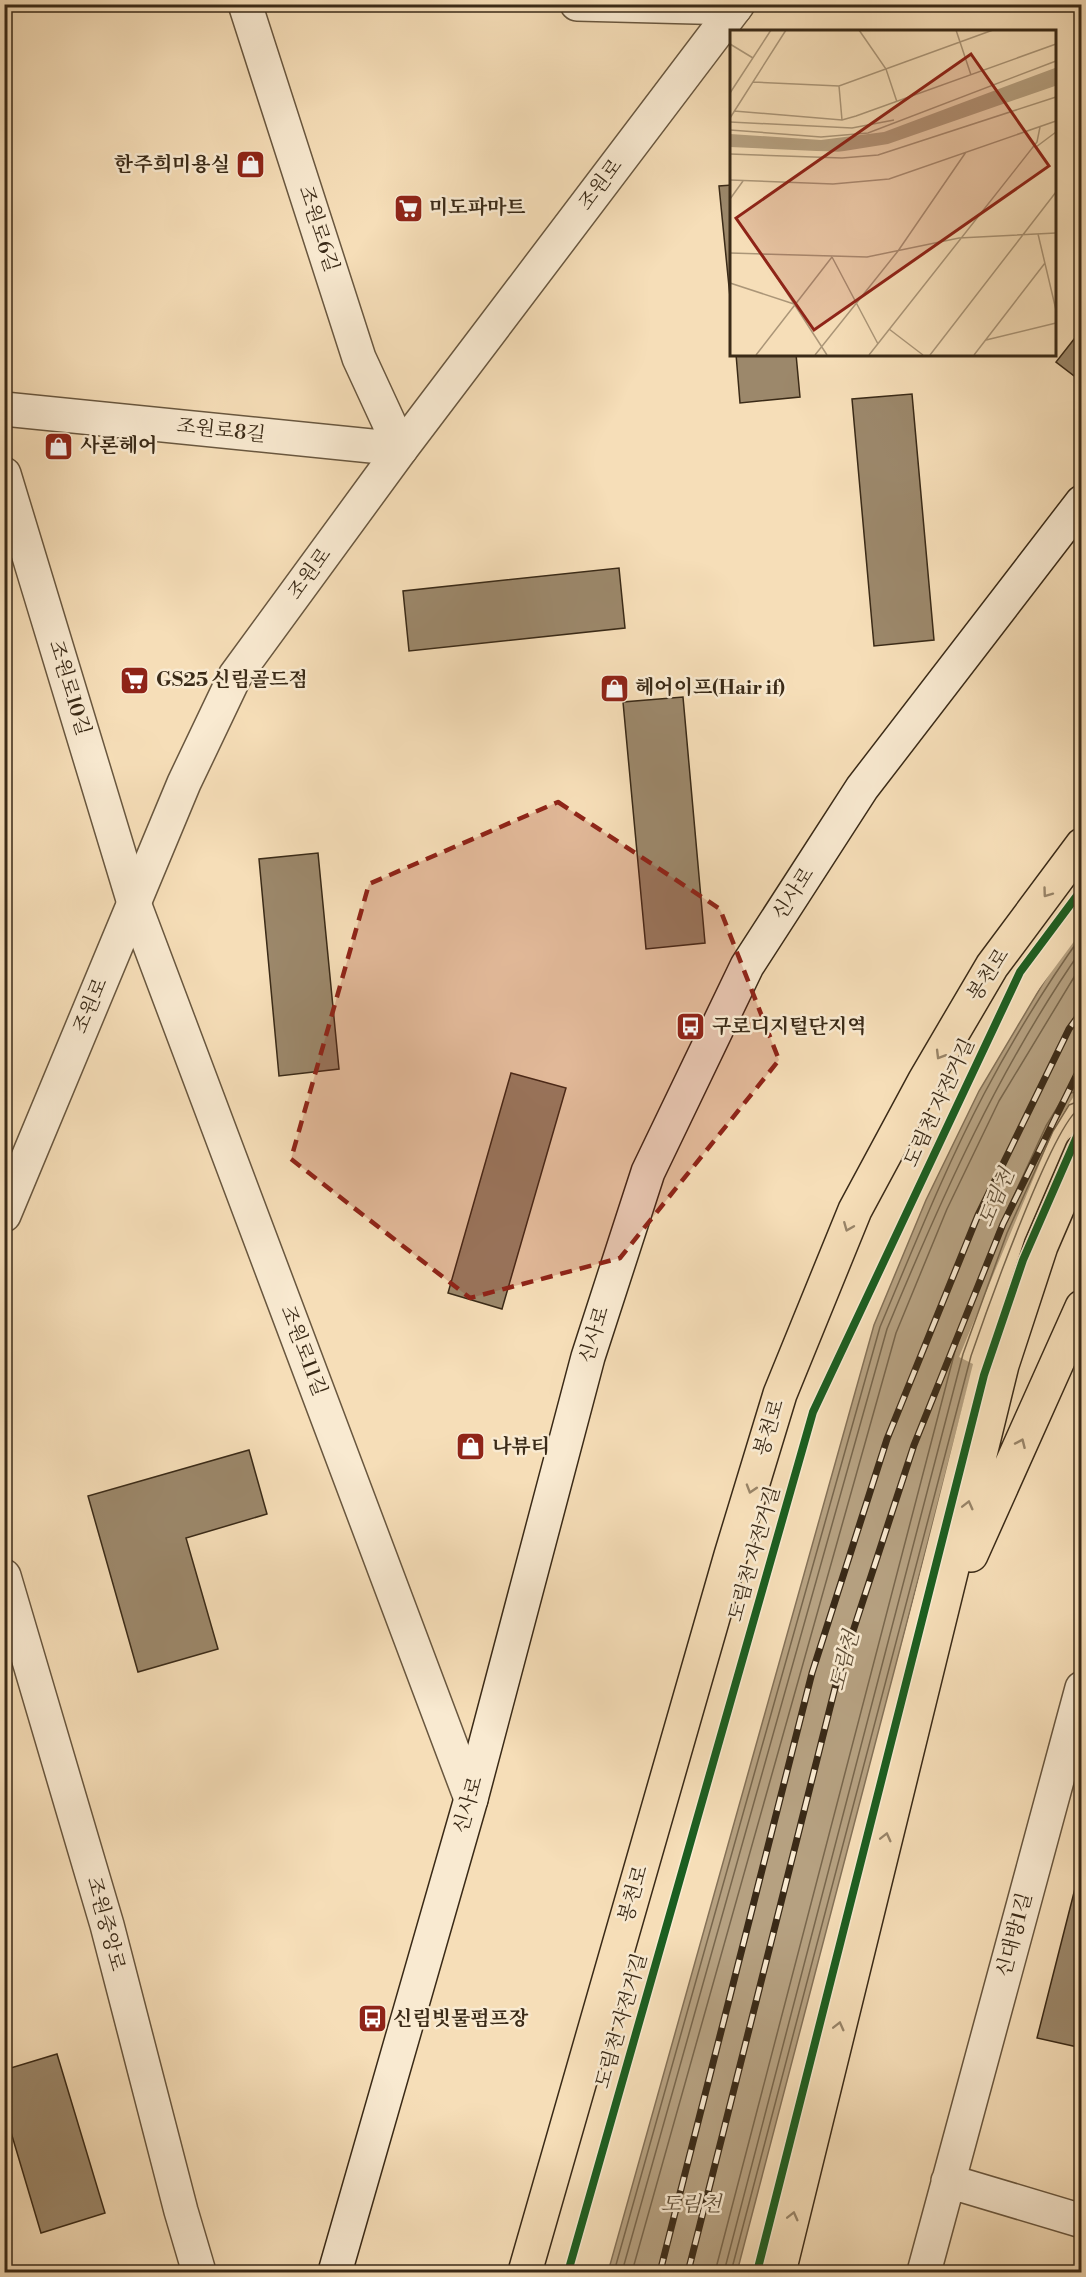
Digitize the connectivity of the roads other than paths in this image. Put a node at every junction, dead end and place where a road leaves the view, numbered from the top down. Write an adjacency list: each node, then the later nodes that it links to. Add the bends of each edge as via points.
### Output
1 (245, 4): 5 (street, 조원로6길, via 360,358)
2 (578, 4): 3 (street)
3 (736, 6): 5 (street, 조원로)
4 (4, 410): 5 (street, 조원로8길)
5 (401, 449): 9 (street, 조원로, via 235,676 184,783)
6 (4, 474): 9 (street, 조원로10길)
7 (1082, 502): 16 (street, 신사로, via 862,788 754,956 648,1172 588,1357)
8 (1082, 845): 23 (main road, 봉천로, one-way to 23, via 992,966 925,1080 855,1210 780,1394)
9 (134, 903): 11 (street, 조원로); 16 (street, 조원로11길)
10 (1082, 1151): 14 (main road, one-way to 10, via 1002,1365 1041,1246)
11 (4, 1215)
12 (1082, 1307): 14 (main road, one-way to 12)
13 (4, 1576): 18 (street, 조원중앙로, via 107,1924)
14 (937, 1630): 24 (main road, one-way to 14)
15 (1082, 1688): 17 (street, 신대방1길)
16 (471, 1799): 22 (street, 신사로)
17 (948, 2181): 19 (street); 25 (street, 신대방1길)
18 (181, 2211): 20 (street); 21 (street, 조원중앙로)
19 (1082, 2221)
20 (182, 2272)
21 (199, 2272)
22 (334, 2272)
23 (525, 2272)
24 (779, 2272)
25 (924, 2272)

